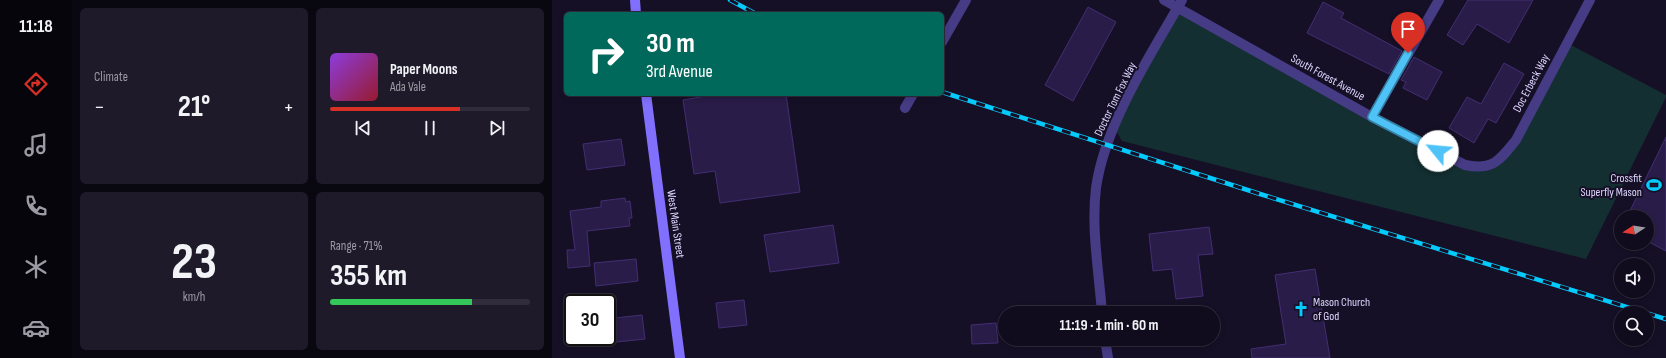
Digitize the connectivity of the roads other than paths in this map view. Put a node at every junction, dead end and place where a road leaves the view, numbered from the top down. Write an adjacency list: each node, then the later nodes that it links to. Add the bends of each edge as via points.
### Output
1 (634, 0): 7 (main road)
2 (966, 0): 8 (street)
3 (1164, 0): 6 (street, South Forest Avenue)
4 (1439, 0): 12 (street)
5 (1590, 0): 13 (street, Doc Erbeck Way, via 1516,140 1502,157 1492,165)
6 (1179, 4): 12 (street, South Forest Avenue); 14 (street, Doctor Tom Fox Way, via 1107,144 1096,187 1095,219)
7 (636, 12)
8 (944, 38)
9 (646, 96): 16 (main road, West Main Street)
10 (912, 96): 11 (street)
11 (905, 108)
12 (1372, 117): 13 (street, South Forest Avenue, via 1465,165)
13 (1484, 167)
14 (1101, 306)
15 (1106, 346): 17 (street)
16 (680, 358)
17 (1108, 358)

